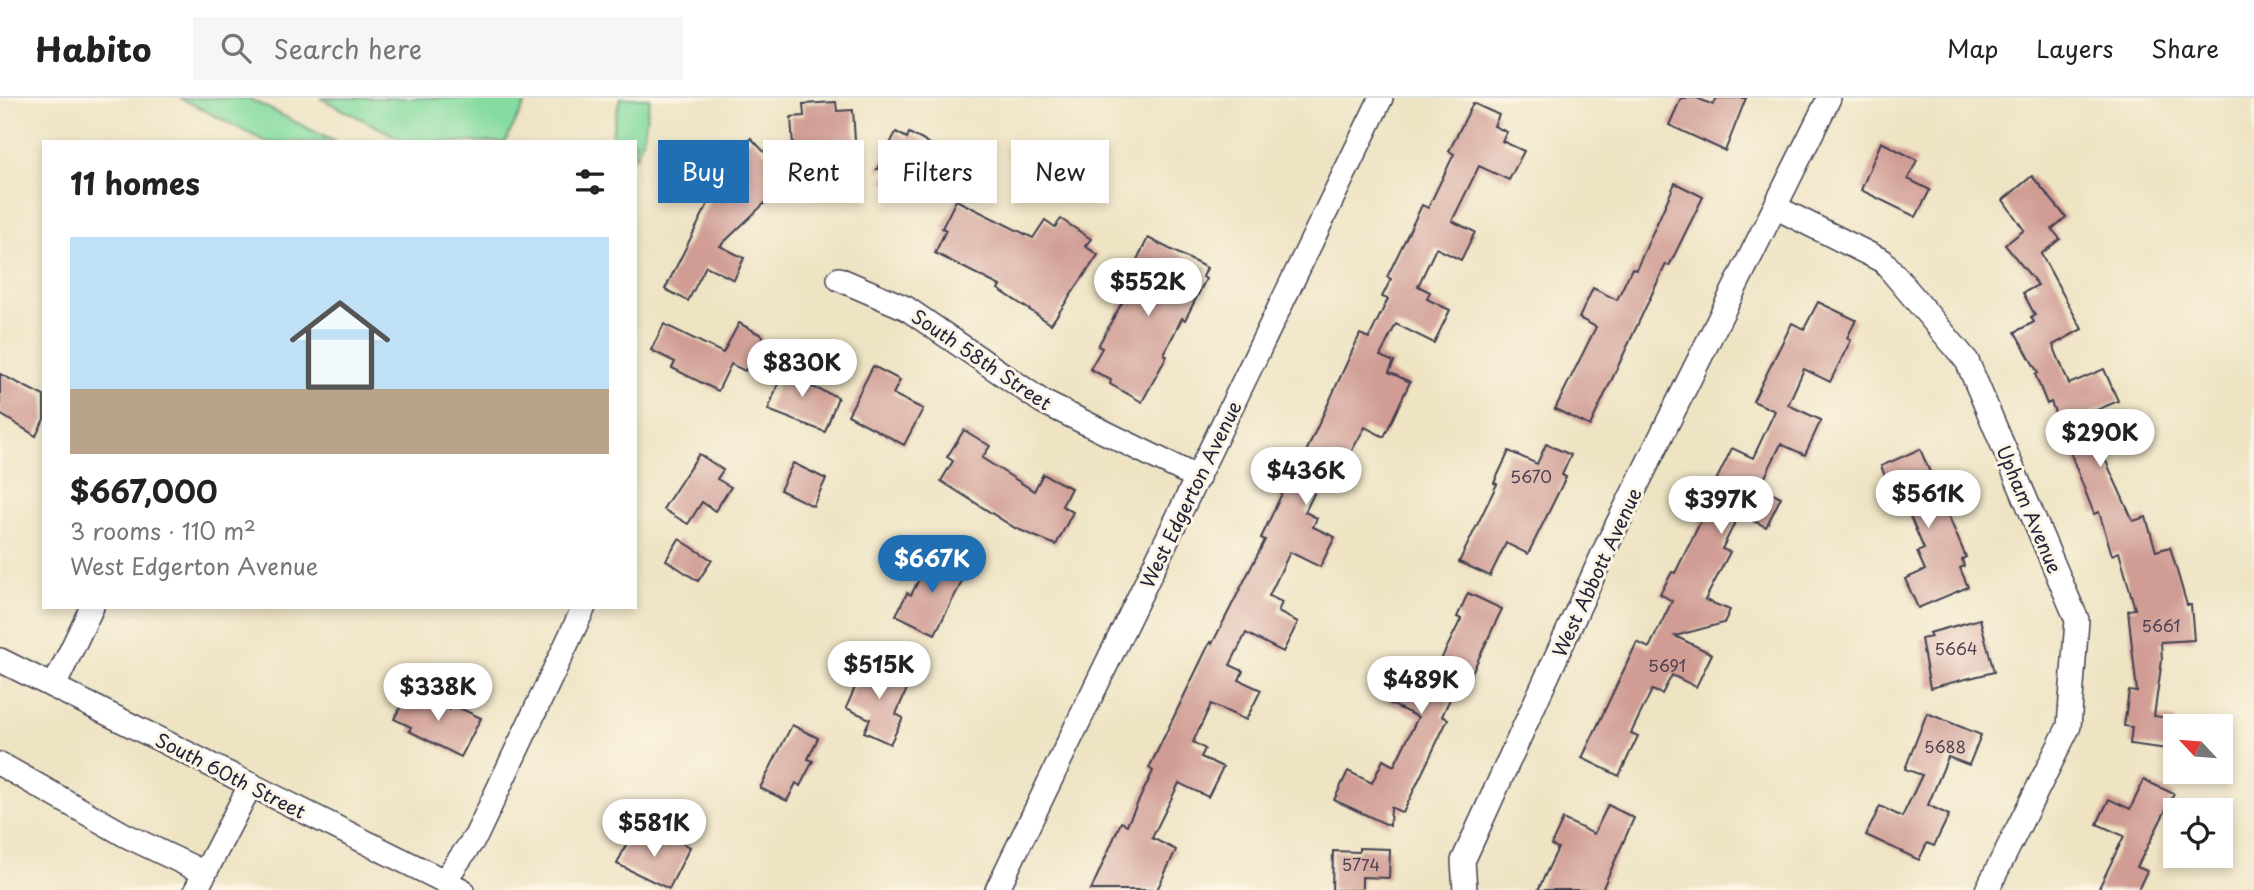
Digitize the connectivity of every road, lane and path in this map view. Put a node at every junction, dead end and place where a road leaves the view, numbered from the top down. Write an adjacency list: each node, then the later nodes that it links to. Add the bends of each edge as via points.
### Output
1 (1381, 98): 5 (street, West Edgerton Avenue)
2 (1829, 98): 3 (street, West Abbott Avenue)
3 (1777, 208): 15 (street, West Abbott Avenue, via 1608,544 1463,861); 16 (street, Upham Avenue, via 1883,261 1967,361 2077,620 2069,726)
4 (839, 279): 5 (street, South 58th Street, via 906,308 1044,402)
5 (1198, 478): 14 (street, West Edgerton Avenue)
6 (91, 609): 9 (street)
7 (583, 609): 13 (street)
8 (0, 660): 9 (street, South 60th Street)
9 (54, 686): 11 (street, South 60th Street)
10 (0, 764): 12 (street)
11 (251, 784): 12 (street); 13 (street, South 60th Street)
12 (200, 882)
13 (453, 886)
14 (997, 890)
15 (1465, 890)
16 (1987, 890)

